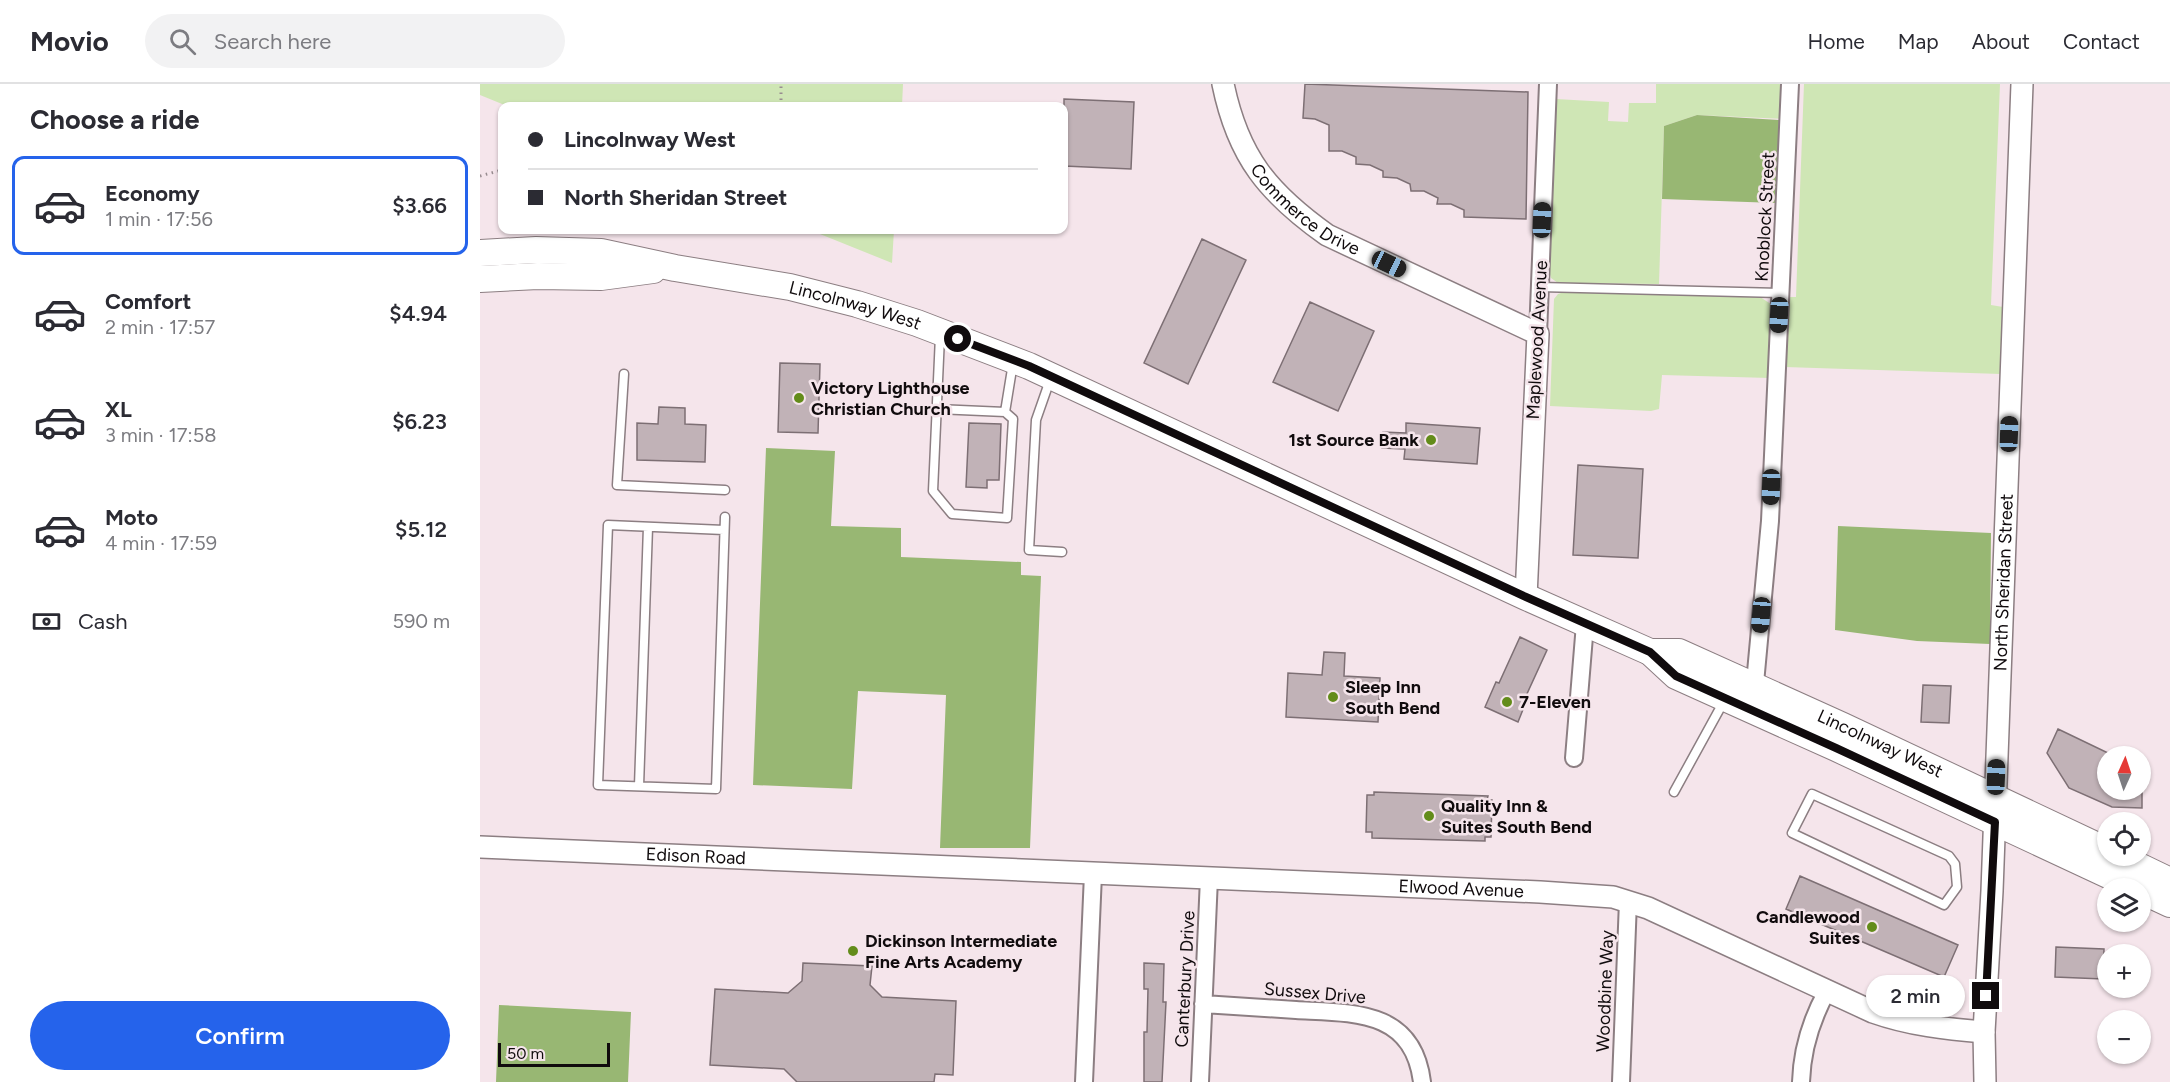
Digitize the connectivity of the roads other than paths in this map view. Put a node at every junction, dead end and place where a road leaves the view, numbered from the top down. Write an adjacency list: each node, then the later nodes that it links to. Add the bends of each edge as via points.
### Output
1 (1223, 84): 11 (street, Commerce Drive, via 1236,133 1248,156 1274,191 1299,215 1328,235)
2 (1548, 84): 8 (street, Maplewood Avenue)
3 (1790, 84): 9 (street, Knoblock Street)
4 (2022, 84): 30 (street, North Sheridan Street)
5 (480, 253): 6 (main road, Lincolnway West, via 601,252)
6 (675, 268): 7 (main road, Lincolnway West, via 601,277); 10 (main road, Lincolnway West, via 790,287)
7 (480, 279)
8 (1540, 288): 9 (lane); 11 (street, Maplewood Avenue)
9 (1781, 293): 26 (street, Knoblock Street, via 1770,521)
10 (940, 332): 12 (main road, Lincolnway West); 15 (lane)
11 (1538, 334): 22 (street, Maplewood Avenue)
12 (1013, 360): 14 (main road, Lincolnway West); 16 (lane)
13 (624, 374): 17 (lane, via 617,485)
14 (1052, 377): 21 (lane, via 1036,420 1029,550); 22 (main road, Lincolnway West)
15 (937, 409): 16 (lane); 16 (lane, via 933,491 952,514 1007,518 1013,419)
16 (1005, 412)
17 (725, 490)
18 (725, 518): 20 (lane)
19 (648, 527): 20 (lane); 28 (lane); 28 (lane, via 608,525 598,784)
20 (724, 530): 28 (lane, via 716,789)
21 (1062, 552)
22 (1526, 597): 23 (main road, Lincolnway West)
23 (1586, 624): 24 (main road, Lincolnway West); 27 (street)
24 (1650, 652): 25 (main road, Lincolnway West, via 1676,676); 26 (main road, Lincolnway West, via 1679,652)
25 (1726, 698): 26 (main road, Lincolnway West); 29 (lane)
26 (1754, 698): 30 (main road, Lincolnway West)
27 (1575, 758)
28 (639, 786)
29 (1674, 792)
30 (1995, 810): 32 (main road, Lincolnway West); 37 (main road, Lincolnway West); 45 (street, North Sheridan Street)
31 (480, 847): 33 (street, Edison Road)
32 (2097, 847)
33 (911, 866): 35 (street, Elwood Avenue)
34 (2140, 866): 38 (main road)
35 (1093, 874): 36 (street, Elwood Avenue); 46 (street)
36 (1209, 878): 41 (street, Elwood Avenue, via 1540,892); 44 (street, Canterbury Drive)
37 (2118, 878)
38 (2170, 880)
39 (1957, 887): 39 (lane, via 1955,864 1948,856 1812,794 1792,833 1944,904)
40 (2151, 895): 42 (main road)
41 (1628, 901): 43 (street, Elwood Avenue); 49 (street, Woodbine Way)
42 (2170, 904)
43 (1827, 991): 45 (street, Elwood Avenue, via 1898,1021); 50 (street, via 1805,1041)
44 (1203, 1004): 47 (street, Canterbury Drive); 48 (street, Sussex Drive, via 1352,1013 1377,1019 1398,1031 1409,1045)
45 (1984, 1032): 51 (street, North Sheridan Street)
46 (1084, 1082)
47 (1200, 1082)
48 (1422, 1082)
49 (1621, 1082)
50 (1801, 1082)
51 (1985, 1082)

